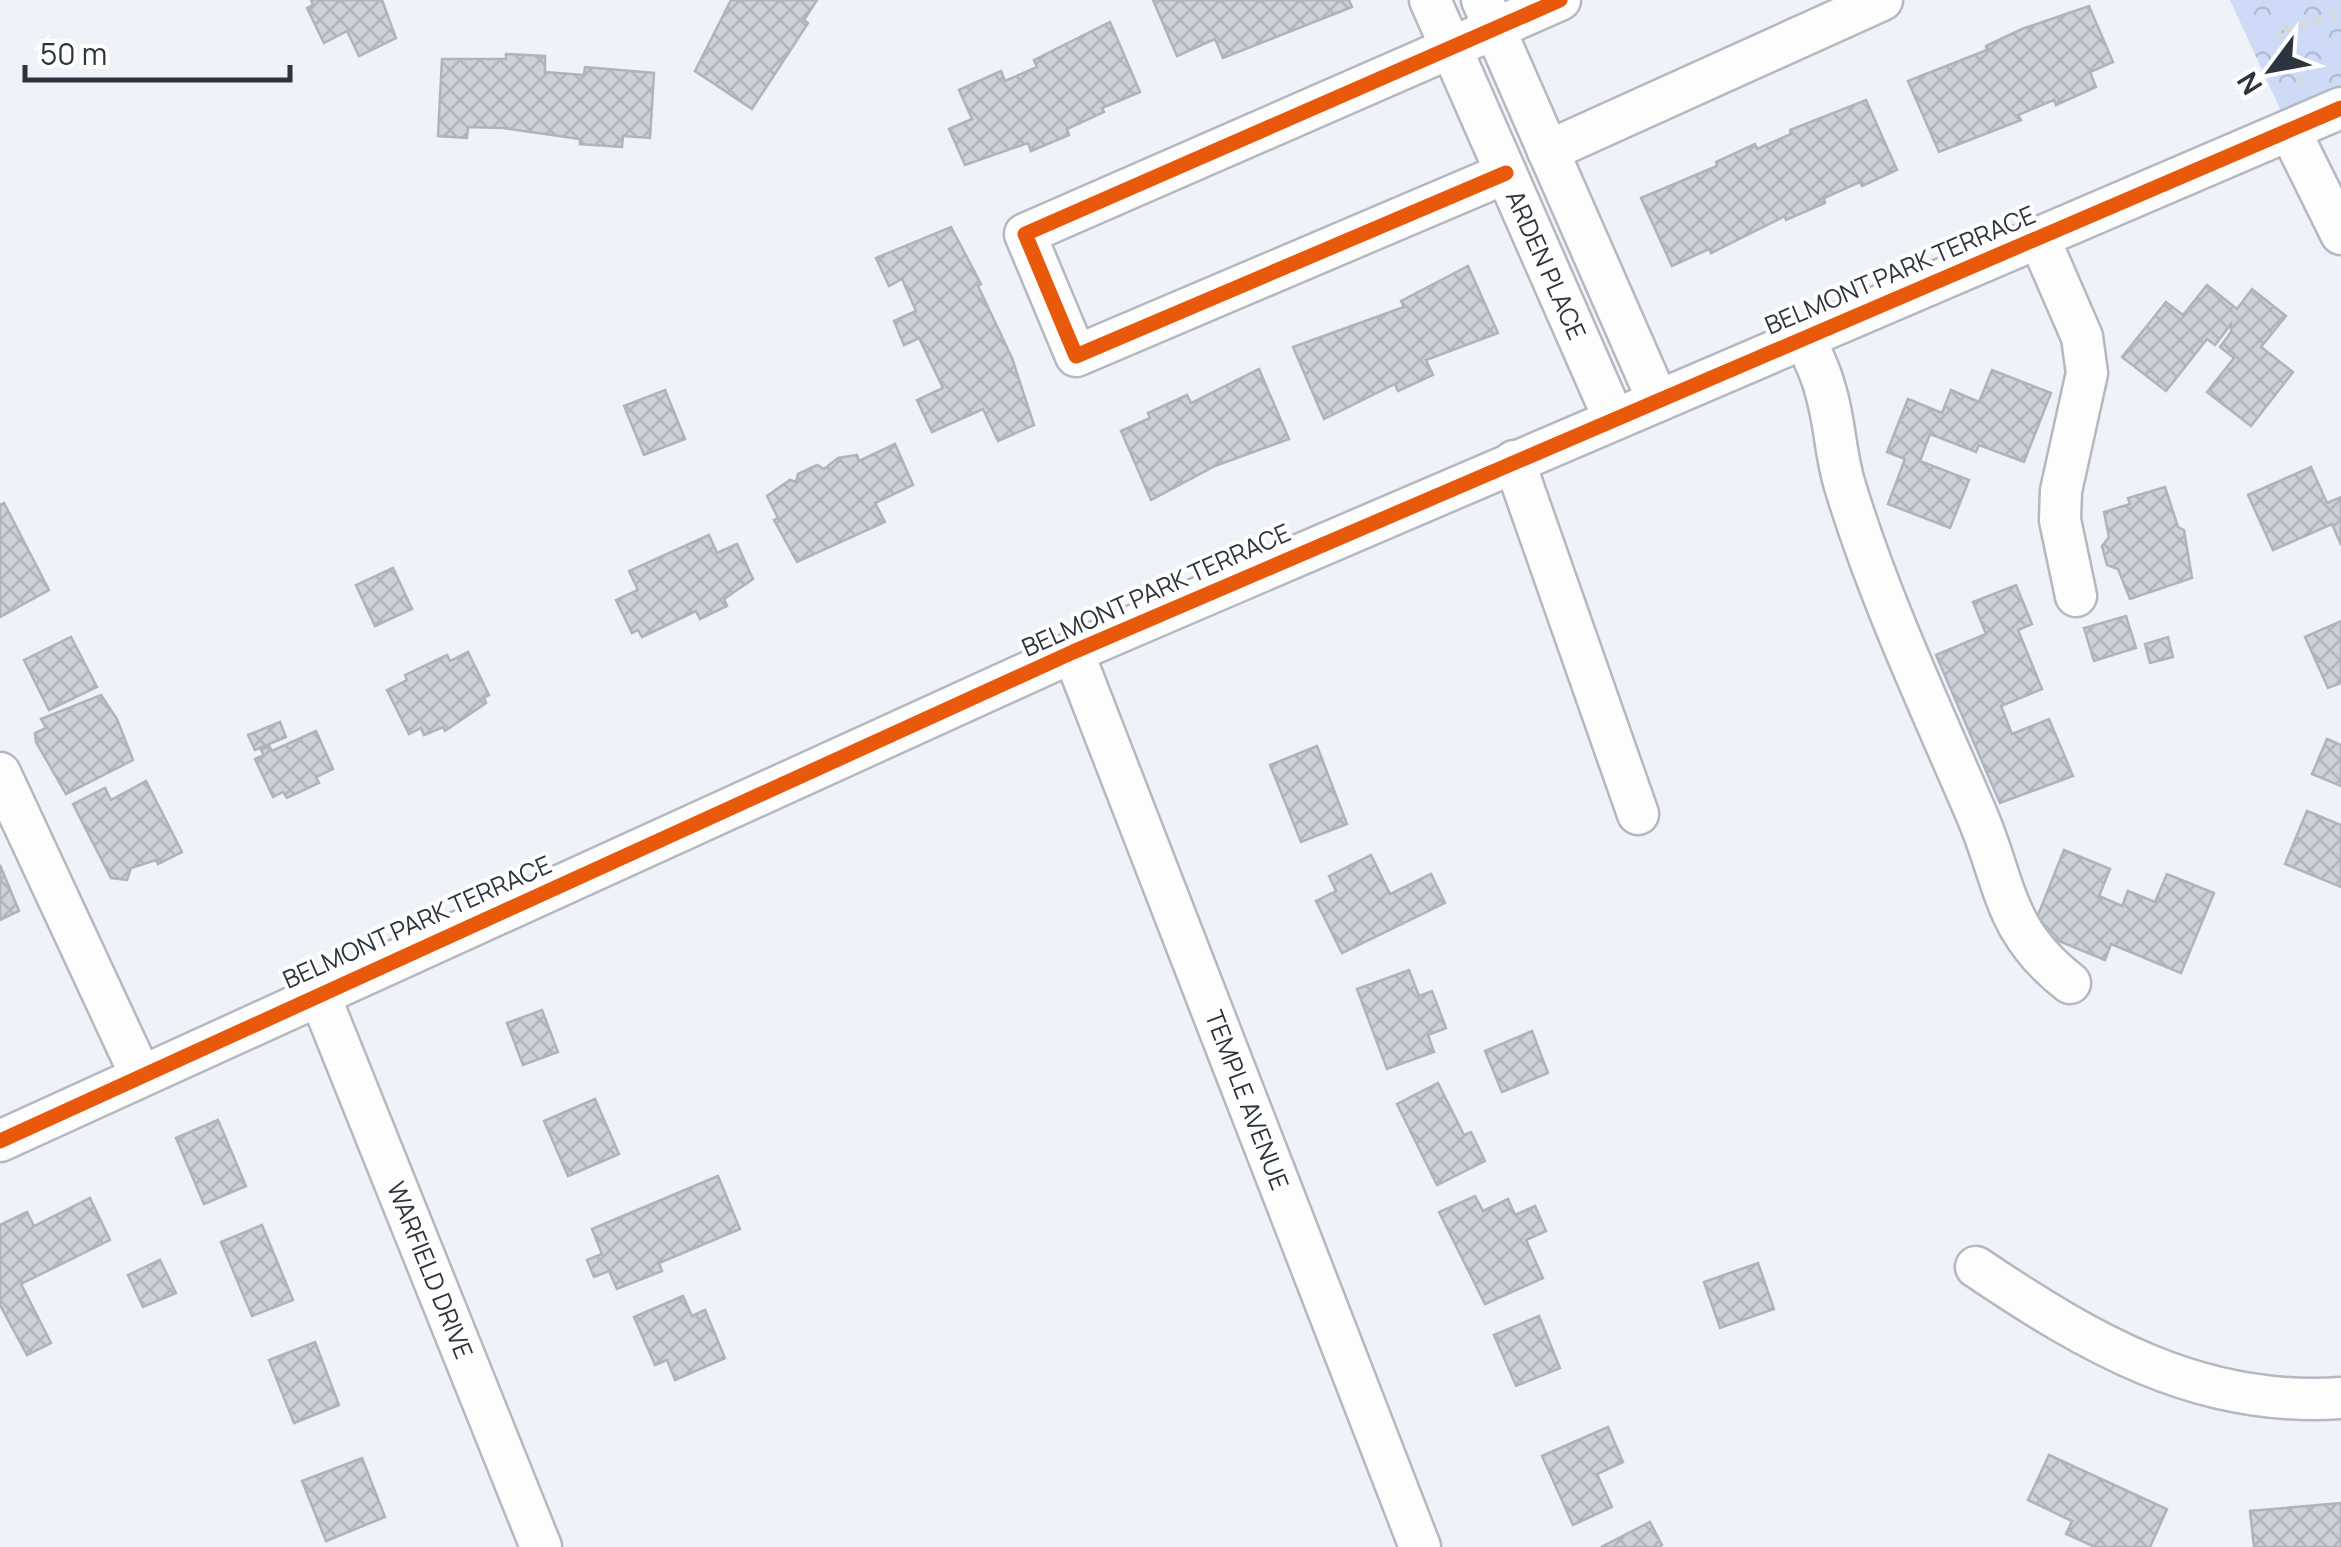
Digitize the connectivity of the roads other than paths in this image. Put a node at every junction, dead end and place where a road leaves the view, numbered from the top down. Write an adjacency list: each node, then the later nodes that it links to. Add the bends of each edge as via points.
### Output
1 (1430, 0): 5 (street, ARDEN PLACE)
2 (1560, 0): 4 (street)
3 (1882, 0): 7 (street)
4 (1488, 14): 5 (street); 7 (street, ARDEN PLACE)
5 (1451, 48): 8 (street, ARDEN PLACE); 8 (street, via 1025,234 1076,356)
6 (2317, 120): 9 (street); 10 (street, BELMONT PARK TERRACE)
7 (1548, 151): 12 (street, ARDEN PLACE)
8 (1506, 173): 13 (street, ARDEN PLACE)
9 (2341, 234)
10 (2039, 238): 11 (street, BELMONT PARK TERRACE); 15 (street, via 2085,352 2083,398 2060,490)
11 (1806, 339): 12 (street, BELMONT PARK TERRACE); 19 (street, via 1855,514 2014,920 2027,944)
12 (1658, 401): 13 (street, BELMONT PARK TERRACE)
13 (1614, 419): 14 (street, BELMONT PARK TERRACE)
14 (1514, 461): 16 (street, BELMONT PARK TERRACE); 18 (street)
15 (2076, 596)
16 (1074, 652): 20 (street, BELMONT PARK TERRACE); 26 (street, TEMPLE AVENUE)
17 (0, 773): 21 (street)
18 (1638, 814)
19 (2070, 983)
20 (319, 994): 21 (street, BELMONT PARK TERRACE); 25 (street, WARFIELD DRIVE)
21 (140, 1074): 22 (street, BELMONT PARK TERRACE)
22 (0, 1140)
23 (1976, 1266): 24 (street, via 2067,1328 2136,1363 2196,1383)
24 (2341, 1398)
25 (541, 1547)
26 (1420, 1547)

